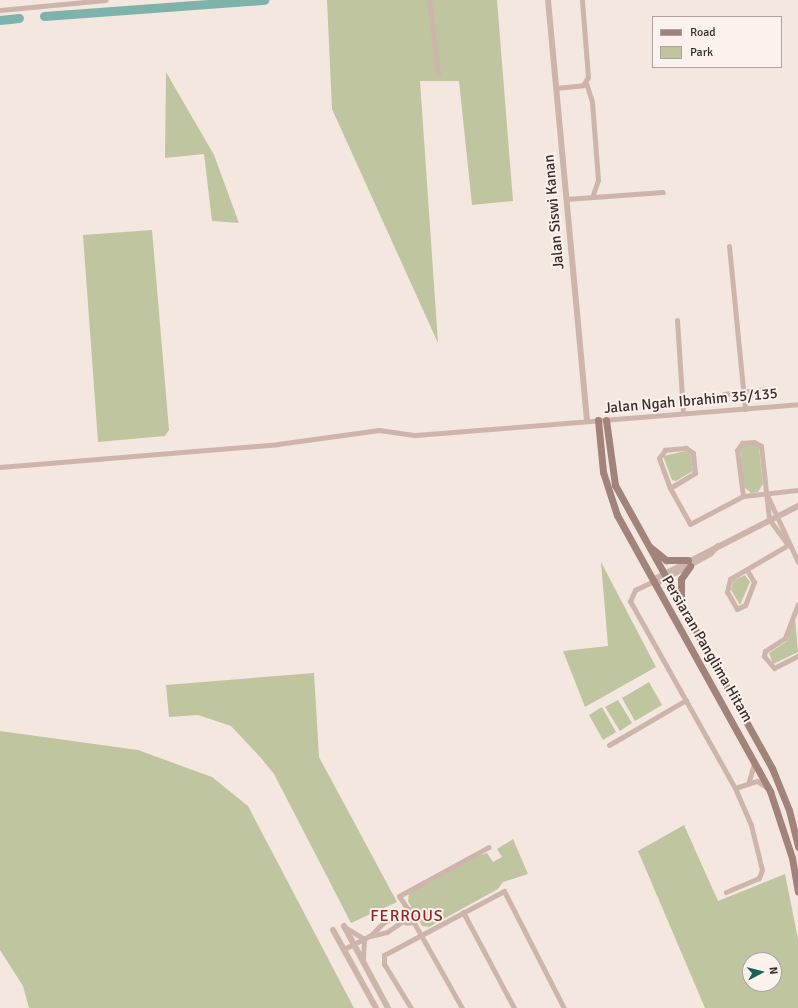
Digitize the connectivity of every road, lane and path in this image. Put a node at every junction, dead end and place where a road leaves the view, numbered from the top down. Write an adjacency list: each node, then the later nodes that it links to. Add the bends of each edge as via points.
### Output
1 (106, 0): 5 (street)
2 (429, 0): 6 (street)
3 (548, 0): 8 (street, Jalan Siswi Kanan)
4 (582, 0): 7 (street)
5 (0, 10)
6 (438, 73)
7 (586, 82): 8 (street); 10 (street, via 592,102 598,180)
8 (556, 88): 11 (street, Jalan Siswi Kanan)
9 (663, 192): 10 (street)
10 (592, 197): 11 (street)
11 (566, 199): 22 (street, Jalan Siswi Kanan)
12 (729, 246): 15 (street)
13 (677, 320): 19 (street)
14 (763, 390): 15 (street)
15 (743, 392): 16 (street); 18 (street)
16 (724, 394)
17 (798, 404): 18 (street, Jalan Ngah Ibrahim 35/135)
18 (745, 408): 19 (street, Jalan Ngah Ibrahim 35/135)
19 (683, 414): 21 (street, Jalan Ngah Ibrahim 35/135)
20 (598, 420): 21 (street, Jalan Ngah Ibrahim 35/135); 22 (street, Jalan Ngah Ibrahim 35/135); 37 (main road, Persiaran Panglima Hitam, via 607,492)
21 (606, 420): 31 (main road, Persiaran Panglima Hitam, via 615,485)
22 (587, 421): 23 (street, Jalan Ngah Ibrahim 35/135, via 416,435 379,430 278,444)
23 (0, 467)
24 (670, 488): 24 (street, via 659,458 662,453 689,449 695,457 694,473); 27 (street, via 686,521 690,524 700,522)
25 (798, 490): 26 (street)
26 (766, 493): 27 (street); 27 (street, via 761,446 748,442 737,450); 29 (street); 30 (street)
27 (743, 496)
28 (798, 506): 29 (street)
29 (775, 515): 30 (street); 32 (street)
30 (769, 519): 32 (street); 34 (street)
31 (643, 540): 34 (main road, via 666,560); 36 (main road, Persiaran Panglima Hitam)
32 (787, 545): 33 (street); 35 (street)
33 (798, 562)
34 (689, 563): 36 (street); 39 (main road, via 681,578 679,593)
35 (747, 570): 35 (street, via 730,579 728,585 727,592 737,608 745,605 754,582)
36 (664, 576): 37 (street); 39 (main road, Persiaran Panglima Hitam)
37 (654, 582): 41 (street, via 635,590 630,601); 43 (main road, Persiaran Panglima Hitam)
38 (798, 604): 40 (street, via 785,638 765,651 764,656 774,668)
39 (684, 612): 47 (main road, Persiaran Panglima Hitam, via 772,768)
40 (798, 656)
41 (686, 700): 42 (street); 45 (street)
42 (609, 746)
43 (753, 756): 44 (street, via 755,773); 46 (main road, Persiaran Panglima Hitam)
44 (750, 781): 45 (street); 46 (street, via 760,782)
45 (735, 788): 54 (street, via 751,825 762,870 758,878)
46 (770, 791): 51 (main road, Persiaran Panglima Hitam)
47 (789, 810): 48 (main road); 49 (main road, Persiaran Panglima Hitam)
48 (798, 828)
49 (798, 847)
50 (489, 848): 55 (street, via 399,896)
51 (795, 858): 52 (main road, Persiaran Panglima Hitam)
52 (796, 873): 53 (main road, Persiaran Panglima Hitam)
53 (798, 891)
54 (726, 892)
55 (407, 908): 57 (street); 59 (street, via 414,912)
56 (463, 912): 62 (street); 72 (street); 73 (street, via 504,891)
57 (401, 915): 58 (street); 63 (street, via 384,922)
58 (403, 921): 59 (street); 63 (street, via 387,932)
59 (413, 921): 62 (street)
60 (344, 926): 64 (street); 65 (street)
61 (333, 930): 66 (street)
62 (421, 934): 70 (street, via 388,951 383,960); 71 (street)
63 (370, 936): 64 (street)
64 (364, 939): 65 (street); 67 (street)
65 (354, 944): 66 (street); 67 (street)
66 (344, 949): 68 (street)
67 (364, 963): 69 (street)
68 (376, 1008)
69 (388, 1008)
70 (411, 1008)
71 (462, 1008)
72 (514, 1008)
73 (564, 1008)

